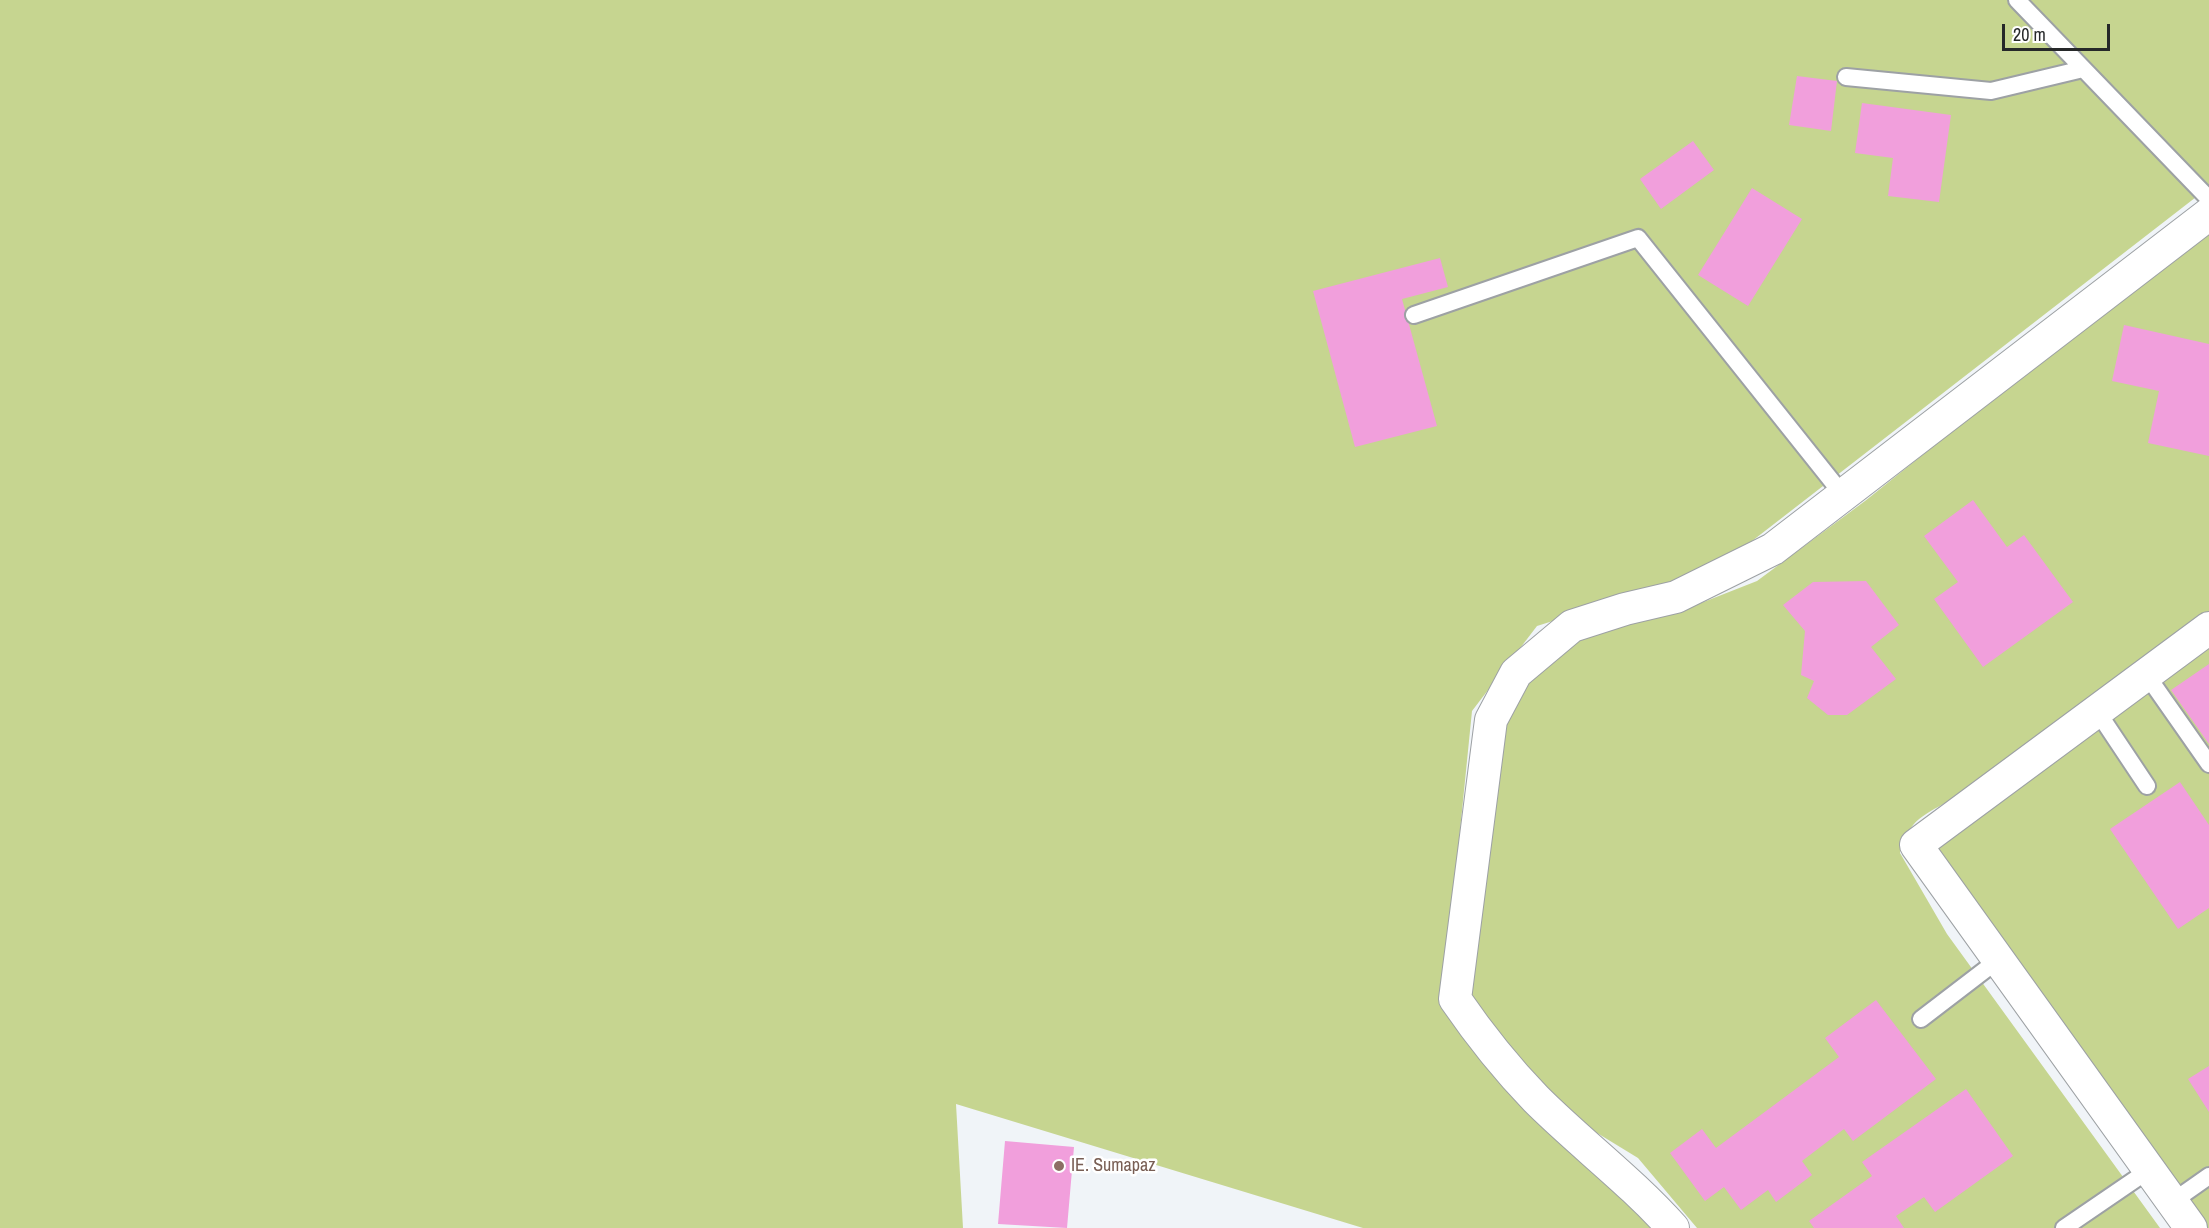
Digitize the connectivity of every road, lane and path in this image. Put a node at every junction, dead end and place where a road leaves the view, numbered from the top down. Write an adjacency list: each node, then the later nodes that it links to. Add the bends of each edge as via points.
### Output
1 (2017, 0): 2 (lane)
2 (2083, 69): 3 (lane, via 1991,91); 4 (lane)
3 (1846, 77)
4 (2209, 199)
5 (2209, 214): 7 (street)
6 (1414, 315): 7 (lane, via 1638,238)
7 (1843, 495): 18 (street, via 1773,549 1676,597 1572,626 1516,672 1491,720 1455,999 1477,1031 1536,1099 1651,1203)
8 (2209, 628): 9 (street)
9 (2146, 674): 10 (street); 11 (lane)
10 (2097, 711): 12 (lane); 13 (street, via 1916,845)
11 (2209, 764)
12 (2147, 786)
13 (1998, 960): 14 (lane); 15 (street)
14 (1921, 1019)
15 (2150, 1170): 17 (street); 19 (lane)
16 (2209, 1176): 17 (lane)
17 (2172, 1202): 20 (street)
18 (1673, 1228)
19 (2064, 1228)
20 (2191, 1228)

